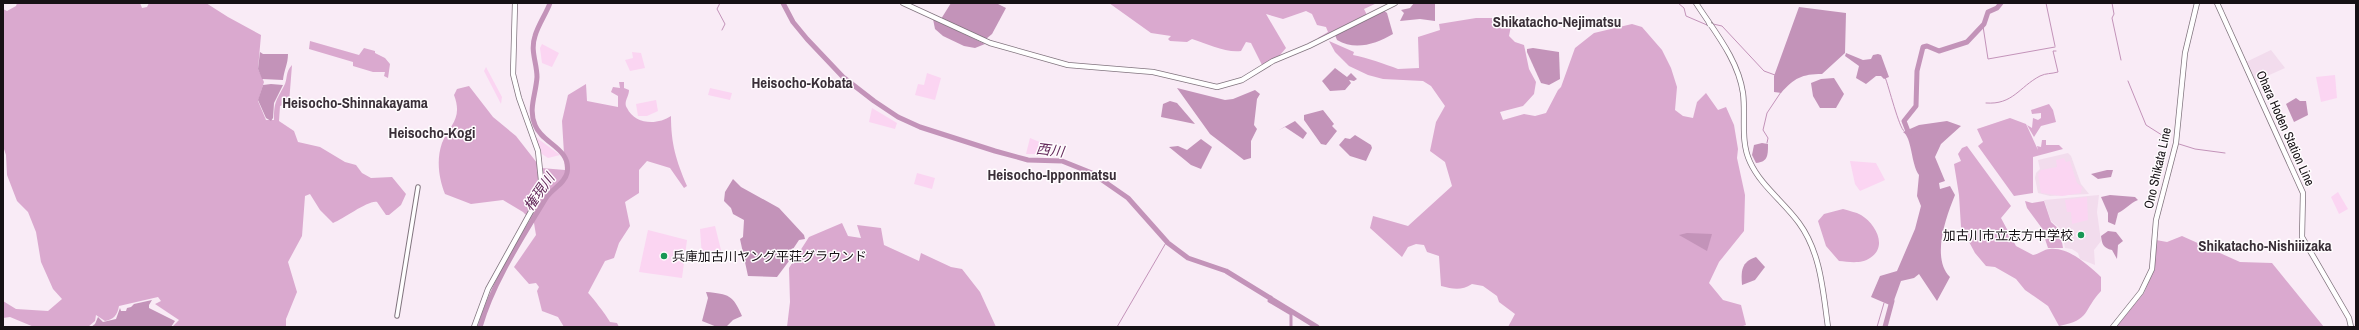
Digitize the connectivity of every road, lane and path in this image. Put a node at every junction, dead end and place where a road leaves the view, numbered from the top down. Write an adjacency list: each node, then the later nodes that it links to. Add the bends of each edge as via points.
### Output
1 (515, 3): 9 (main road, via 513,74 538,151 541,180 534,206 488,289)
2 (903, 3): 3 (main road, via 990,43 1068,65 1153,72 1217,87 1242,80 1273,61 1316,43)
3 (1395, 3)
4 (1696, 3): 10 (main road, via 1726,48 1737,72 1743,94 1745,145 1750,161 1762,182 1800,224 1812,246 1820,272)
5 (2197, 3): 11 (main road, Ono Shikata Line, via 2185,53 2176,143 2156,220 2152,269 2141,292)
6 (2217, 3): 12 (main road, Ohara Hoden Station Line, via 2303,193 2302,236 2350,318)
7 (418, 186): 8 (street)
8 (397, 316)
9 (474, 327)
10 (1828, 327)
11 (2113, 327)
12 (2351, 327)

